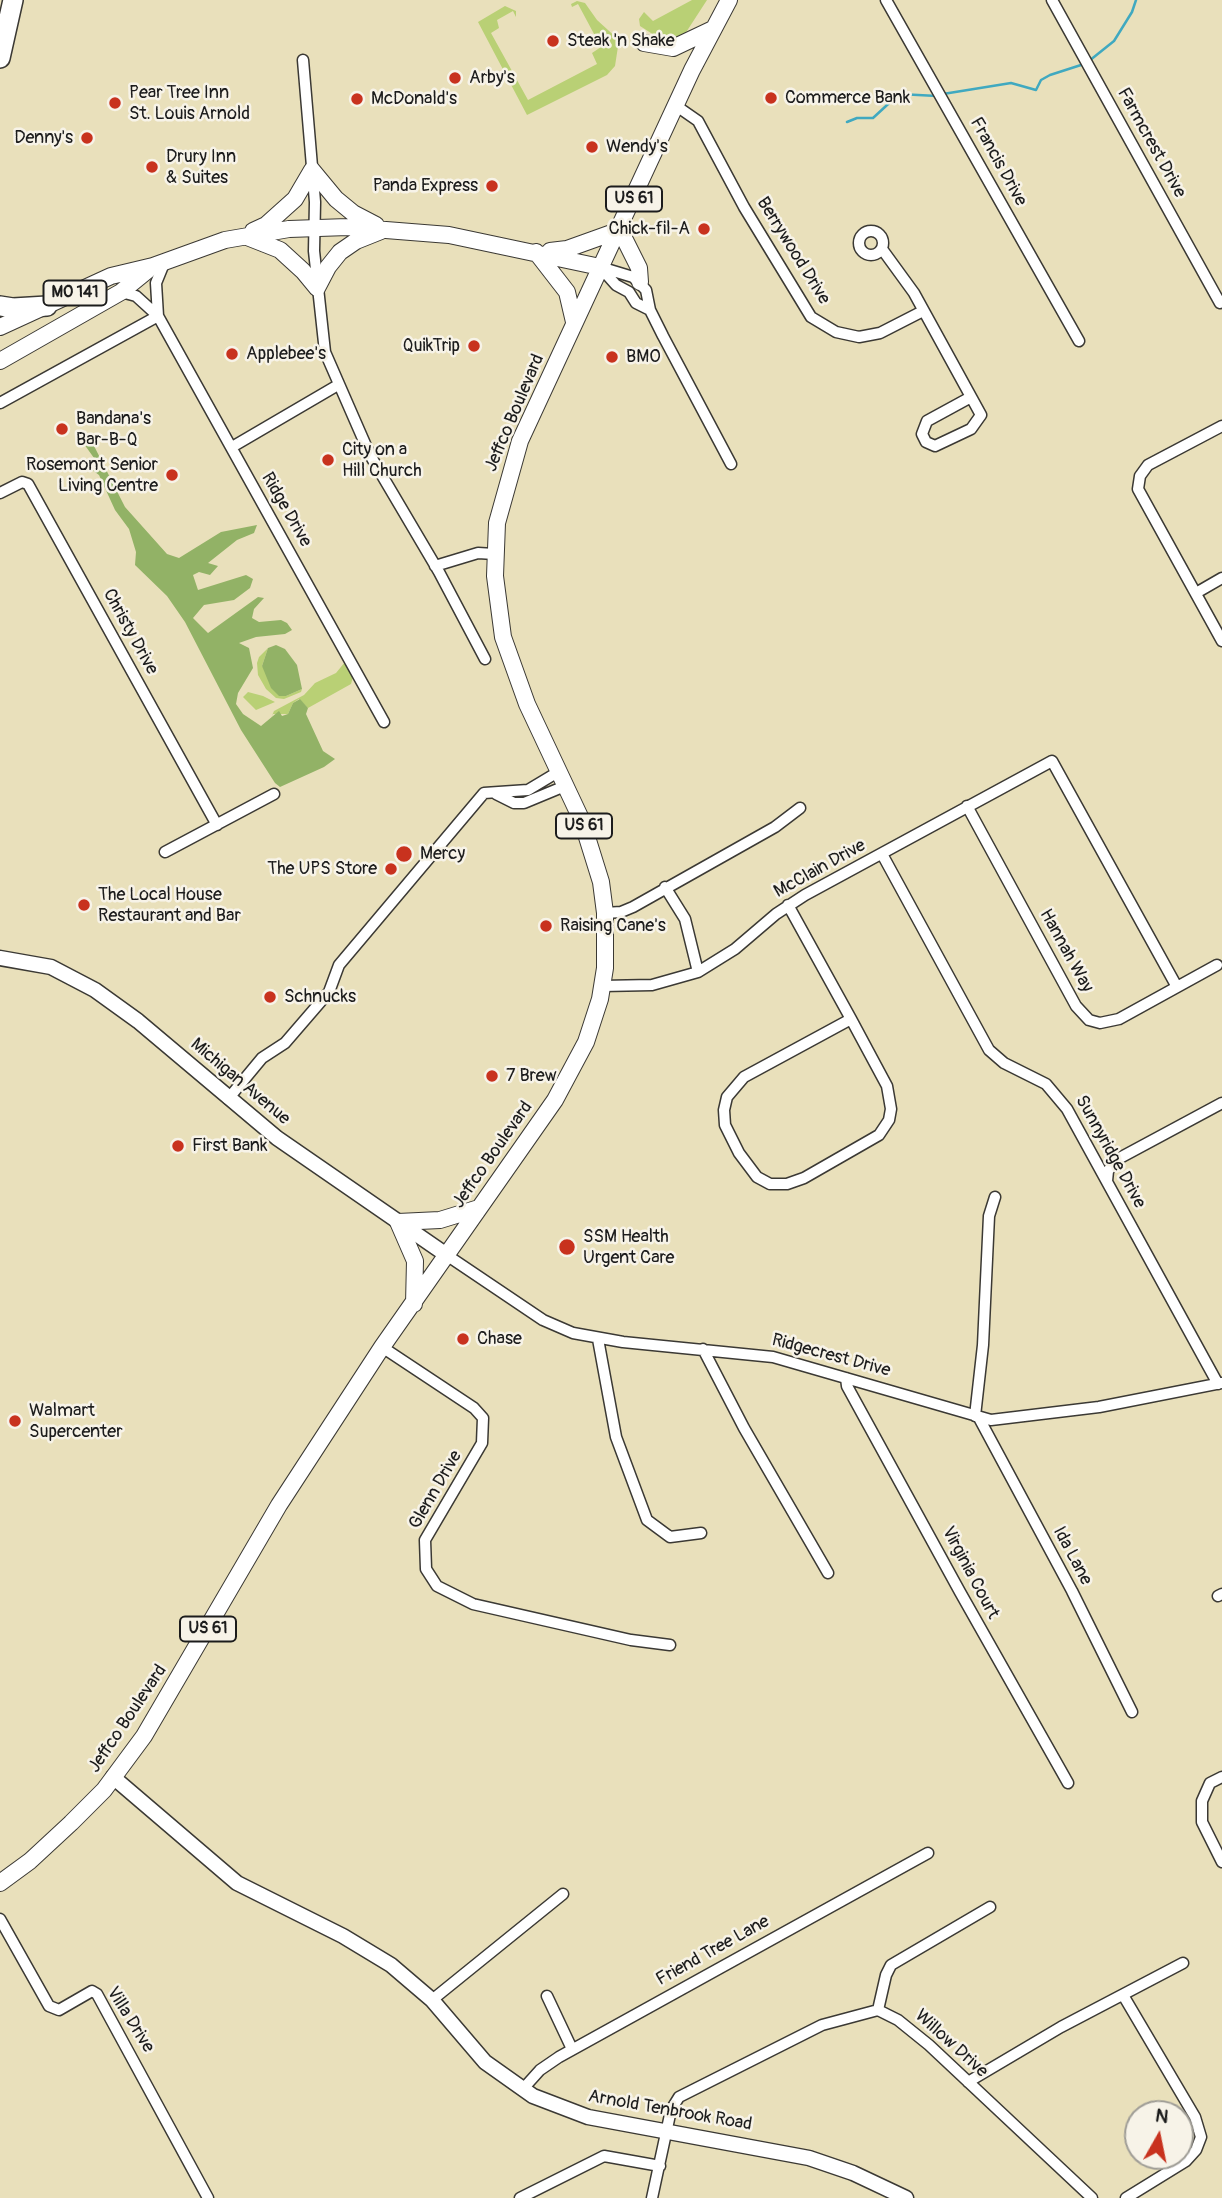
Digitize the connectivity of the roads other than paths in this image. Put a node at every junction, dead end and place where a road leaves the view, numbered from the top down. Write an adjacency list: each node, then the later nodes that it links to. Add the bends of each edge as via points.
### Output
1 (13, 0): 7 (highway)
2 (729, 0): 5 (main road, Jeffco Boulevard / US 61)
3 (886, 0): 30 (street, Francis Drive)
4 (1052, 0): 22 (street, Farmcrest Drive)
5 (712, 29): 6 (main road, via 673,48); 9 (main road, Jeffco Boulevard / US 61)
6 (644, 43)
7 (0, 58)
8 (303, 60): 10 (street)
9 (675, 105): 13 (main road, Jeffco Boulevard / US 61); 26 (street, Berrywood Drive, via 698,121 800,302 818,322 859,337 880,333)
10 (312, 170): 11 (street); 12 (main road, via 325,189 353,213); 14 (main road, via 283,211)
11 (314, 227): 12 (main road, MO 141); 14 (main road, MO 141); 20 (street)
12 (387, 229): 16 (main road, MO 141, via 449,235); 20 (main road, via 340,253)
13 (620, 230): 16 (main road, via 567,249); 18 (main road, Jeffco Boulevard / US 61); 19 (main road, via 639,268)
14 (244, 236): 17 (main road, MO 141); 20 (main road, via 279,250)
15 (882, 249): 26 (street)
16 (536, 252): 18 (main road, MO 141); 28 (main road, via 567,292)
17 (159, 263): 21 (main road, MO 141); 24 (main road, MO 141, via 111,276); 27 (street, Ridge Drive)
18 (600, 267): 19 (street); 25 (street, via 636,303); 28 (main road, Jeffco Boulevard / US 61)
19 (640, 282): 25 (street)
20 (317, 288): 32 (street, via 323,342)
21 (121, 292): 27 (street, Ridge Drive, via 136,296); 31 (main road, MO 141)
22 (1220, 303)
23 (0, 306): 24 (highway)
24 (47, 306): 29 (main road, MO 141)
25 (650, 310): 37 (street)
26 (923, 311): 33 (street)
27 (158, 316): 34 (street); 36 (street, Ridge Drive)
28 (574, 322): 39 (main road, Jeffco Boulevard / US 61, via 520,441 504,488)
29 (0, 327)
30 (1079, 341)
31 (0, 361)
32 (338, 385): 36 (street); 40 (street, via 370,455)
33 (971, 397): 33 (street, via 927,421 922,434 926,442 935,446 971,429 981,415)
34 (0, 403)
35 (1222, 426): 42 (street, via 1148,465 1138,482 1140,497)
36 (232, 447): 45 (street, Ridge Drive)
37 (732, 464)
38 (0, 493): 50 (street, Christy Drive, via 22,482 28,484)
39 (494, 554): 40 (street, via 478,553); 46 (main road, Jeffco Boulevard / US 61, via 505,645)
40 (435, 566): 44 (street)
41 (1222, 578): 42 (street)
42 (1196, 593): 43 (street)
43 (1222, 641)
44 (485, 659)
45 (384, 722)
46 (562, 779): 55 (main road, Jeffco Boulevard / US 61, via 592,846); 62 (street, via 528,790 484,793 339,965 328,992)
47 (274, 794): 50 (street)
48 (967, 806): 52 (street, McClain Drive); 60 (street, Hannah Way, via 1082,1014 1111,1023); 60 (street, McClain Drive, via 1052,761)
49 (800, 808): 53 (street, via 775,827)
50 (217, 825): 51 (street)
51 (165, 852)
52 (882, 854): 54 (street, McClain Drive); 64 (street, Sunnyridge Drive, via 989,1050 1052,1089)
53 (665, 887): 55 (street, via 627,910); 58 (street, via 685,919)
54 (788, 905): 58 (street, McClain Drive, via 735,949); 61 (street)
55 (605, 913): 59 (main road, Jeffco Boulevard / US 61)
56 (0, 958): 62 (street, Michigan Avenue, via 35,962 82,982 138,1021)
57 (1217, 965): 60 (street, Hannah Way)
58 (698, 972): 59 (street, McClain Drive, via 652,985)
59 (602, 986): 66 (main road, Jeffco Boulevard / US 61, via 592,1028 571,1074)
60 (1177, 987)
61 (850, 1018): 61 (street, via 744,1077 727,1097 725,1125 757,1177 770,1184 804,1178 868,1143 885,1128 891,1098)
62 (228, 1099): 67 (street, Michigan Avenue)
63 (1222, 1103): 64 (street, via 1116,1160 1108,1171)
64 (1108, 1184): 74 (street, Sunnyridge Drive)
65 (995, 1197): 75 (street, via 989,1216)
66 (479, 1208): 67 (main road, via 440,1220); 68 (main road, Jeffco Boulevard / US 61)
67 (398, 1222): 68 (street, Michigan Avenue); 69 (main road, via 414,1257)
68 (448, 1256): 69 (main road, Jeffco Boulevard / US 61); 70 (street, Ridgecrest Drive, via 553,1325)
69 (414, 1305): 71 (main road, Jeffco Boulevard / US 61)
70 (598, 1339): 72 (street, Ridgecrest Drive); 76 (street, via 616,1437 647,1520 670,1537)
71 (382, 1347): 78 (street, Glenn Drive, via 483,1418 482,1443 425,1540 426,1569 437,1586 473,1604); 80 (main road, Jeffco Boulevard / US 61, via 279,1505 154,1720)
72 (703, 1349): 73 (street, Ridgecrest Drive, via 773,1357); 77 (street)
73 (846, 1378): 75 (street, Ridgecrest Drive); 82 (street, Virginia Court)
74 (1220, 1383): 75 (street, Ridgecrest Drive, via 1099,1407 1012,1418)
75 (977, 1417): 79 (street, Ida Lane)
76 (701, 1533)
77 (828, 1573)
78 (670, 1645)
79 (1132, 1712)
80 (113, 1777): 85 (main road, Jeffco Boulevard / US 61, via 71,1823); 92 (street, Arnold Tenbrook Road, via 237,1883 366,1948)
81 (1222, 1777): 84 (street, via 1210,1783 1202,1801 1202,1822)
82 (1068, 1783)
83 (928, 1853): 94 (street, Friend Tree Lane)
84 (1222, 1862)
85 (0, 1883)
86 (563, 1894): 92 (street)
87 (990, 1907): 93 (street, via 891,1965)
88 (0, 1919): 99 (street, Villa Drive, via 49,2006 59,2010 92,1990 97,1994)
89 (1183, 1963): 90 (street)
90 (1123, 1995): 95 (street); 104 (street, via 1195,2117 1201,2137 1186,2161)
91 (547, 1996): 94 (street)
92 (432, 2000): 96 (street, Arnold Tenbrook Road, via 485,2062)
93 (878, 2010): 95 (street, Willow Drive, via 905,2025); 97 (street, via 822,2025 691,2090 674,2103)
94 (572, 2049): 96 (street, Friend Tree Lane, via 540,2070)
95 (968, 2082): 103 (street, Willow Drive)
96 (522, 2090): 97 (street, Arnold Tenbrook Road, via 569,2112)
97 (667, 2131): 98 (street); 102 (street, Arnold Tenbrook Road, via 808,2158)
98 (660, 2166): 100 (street, via 604,2156); 101 (street)
99 (208, 2198)
100 (520, 2198)
101 (652, 2198)
102 (906, 2198)
103 (1092, 2198)
104 (1126, 2198)

